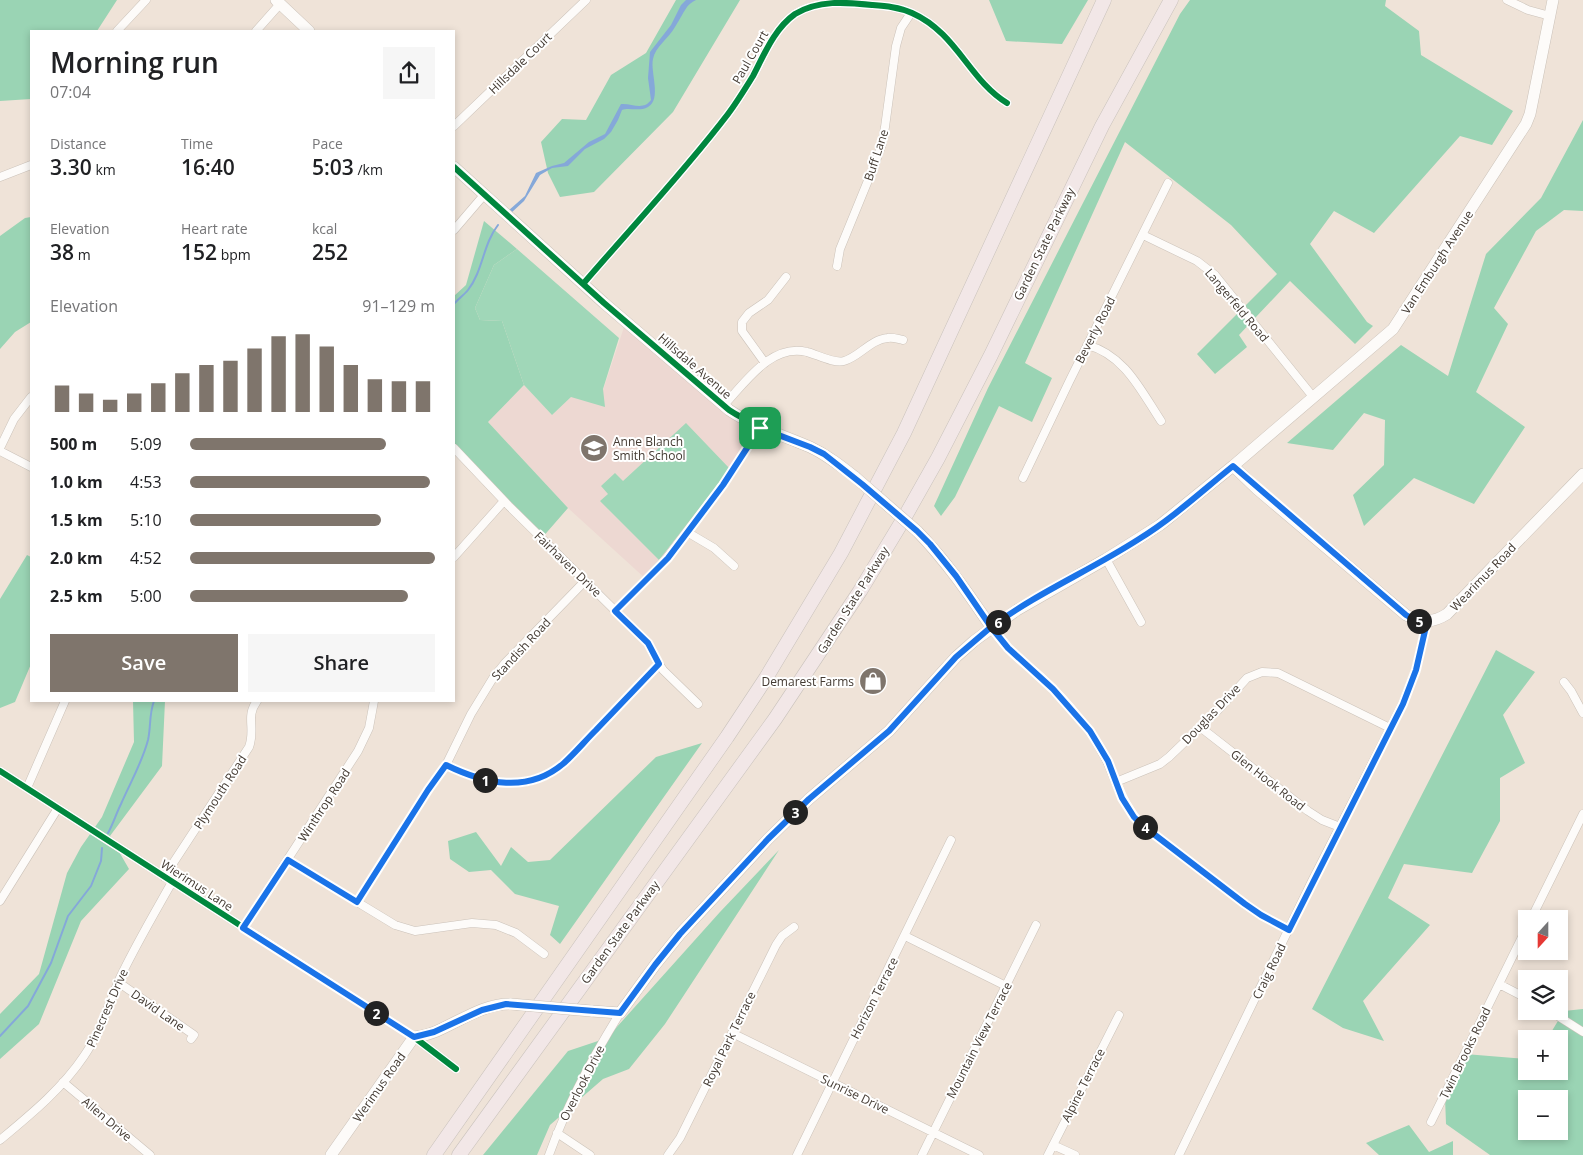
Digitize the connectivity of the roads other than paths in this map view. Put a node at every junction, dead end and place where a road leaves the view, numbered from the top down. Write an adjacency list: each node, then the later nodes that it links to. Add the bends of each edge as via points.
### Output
1 (146, 0): 10 (street)
2 (586, 0): 14 (street, Hillsdale Court)
3 (1104, 0): 100 (highway, Garden State Parkway, via 904,433 826,579 727,737)
4 (1171, 0): 101 (highway, Garden State Parkway, via 1098,134 947,441 860,591 770,726)
5 (1507, 0): 9 (street)
6 (1553, 0): 9 (main road, Van Emburgh Avenue)
7 (278, 2): 11 (street); 12 (main road)
8 (911, 12): 13 (street, Paul Court, via 944,34 995,96); 22 (street, Buff Lane, via 898,37 882,144 840,249); 24 (street, Paul Court, via 842,1 815,5 795,14 771,41 728,114)
9 (1550, 16): 29 (main road, Van Emburgh Avenue, via 1526,124 1393,329)
10 (118, 30)
11 (257, 30)
12 (307, 30)
13 (1007, 103)
14 (455, 125)
15 (30, 165): 17 (street)
16 (455, 168): 19 (main road, Hillsdale Avenue)
17 (0, 177)
18 (1168, 184): 21 (street, Beverly Road)
19 (484, 195): 20 (street); 24 (main road, Hillsdale Avenue)
20 (455, 229)
21 (1143, 235): 26 (street, Beverly Road); 29 (street, Langerfeld Road, via 1198,261 1215,275)
22 (838, 266)
23 (786, 277): 27 (street, via 768,300 742,322 742,331)
24 (583, 284): 30 (main road, Hillsdale Avenue)
25 (903, 340): 27 (street, via 887,338 839,362 797,350 776,355)
26 (1087, 345): 31 (street, via 1104,351 1123,364); 38 (street, Beverly Road)
27 (764, 363): 30 (street)
28 (30, 398): 34 (street, via 14,419)
29 (1314, 398): 36 (main road, Van Emburgh Avenue)
30 (724, 405): 32 (main road, Hillsdale Avenue)
31 (1161, 421)
32 (760, 428): 40 (street, via 739,463); 48 (main road, Hillsdale Avenue, bridge, via 817,451 855,477 917,531 941,557)
33 (455, 449): 39 (street, Fairhaven Drive)
34 (0, 450): 35 (street)
35 (30, 466)
36 (1233, 466): 42 (main road, via 1160,525); 47 (main road, via 1406,615)
37 (1583, 474): 47 (main road, Wearimus Road, via 1447,614)
38 (1023, 478)
39 (504, 501): 41 (street); 44 (street, Fairhaven Drive)
40 (687, 532): 43 (street, via 714,548); 45 (street, via 653,574)
41 (455, 556)
42 (1106, 559): 46 (street); 48 (main road)
43 (734, 566)
44 (585, 582): 45 (street, Fairhaven Drive); 58 (street, Standish Road, via 493,678)
45 (615, 611): 49 (street, Fairhaven Drive, via 648,643)
46 (1141, 622)
47 (1427, 622): 57 (street, Craig Road, via 1411,686)
48 (991, 627): 60 (street, via 1008,648 1079,717 1099,746); 83 (main road, via 956,657 889,731 809,799 768,839 680,934)
49 (659, 664): 54 (street, Fairhaven Drive); 58 (street, via 565,762 546,775 522,782 496,782 466,775)
50 (1564, 682): 55 (street)
51 (65, 702): 61 (street)
52 (256, 702): 67 (street, Plymouth Road, via 251,711 249,747)
53 (374, 702): 66 (street, Winthrop Road, via 369,728 358,751)
54 (698, 704)
55 (1583, 712)
56 (1200, 727): 57 (street, Douglas Drive, via 1247,678 1270,672); 60 (street, Douglas Drive, via 1160,764); 64 (street, Glen Hook Road, via 1308,811)
57 (1390, 728): 64 (street, Craig Road)
58 (446, 765): 70 (street, Standish Road)
59 (0, 771): 61 (street, Wierimus Lane)
60 (1116, 782): 75 (street, via 1128,808 1142,825 1245,904)
61 (26, 788): 62 (street, Wierimus Lane)
62 (58, 808): 67 (street, Wierimus Lane); 69 (street)
63 (1583, 814): 71 (street)
64 (1340, 827): 75 (street, Craig Road)
65 (951, 840): 76 (street, Horizon Terrace)
66 (288, 860): 70 (street); 74 (street, Winthrop Road)
67 (164, 877): 68 (street, Wierimus Lane)
68 (172, 882): 74 (street, Wierimus Lane); 79 (street, Pinecrest Drive)
69 (0, 901)
70 (357, 902): 78 (street, via 395,925 415,930 472,923 496,925 516,933)
71 (1536, 910)
72 (1036, 925): 81 (street, Mountain View Terrace)
73 (794, 927): 87 (street, Royal Park Terrace, via 776,945)
74 (243, 928): 88 (street, Wierimus Lane)
75 (1289, 930): 110 (street, Craig Road)
76 (905, 936): 81 (street); 92 (street, Horizon Terrace)
77 (1518, 945): 80 (street, Twin Brooks Road)
78 (544, 954)
79 (118, 982): 89 (street, David Lane, via 194,1035); 91 (street, Pinecrest Drive, via 92,1045)
80 (1499, 984): 82 (street); 93 (street, Twin Brooks Road)
81 (1006, 986): 94 (street, Mountain View Terrace)
82 (1518, 994)
83 (620, 1013): 88 (main road, bridge, via 495,1005 434,1032); 95 (street, Overlook Drive, via 585,1073)
84 (1119, 1015): 97 (street, Alpine Terrace)
85 (1564, 1020): 86 (street)
86 (1583, 1032)
87 (732, 1033): 92 (street, Sunrise Drive); 104 (street, Royal Park Terrace, via 680,1138)
88 (414, 1037): 90 (street, Wierimus Lane); 99 (main road, Werimus Road)
89 (191, 1039)
90 (456, 1069)
91 (63, 1082): 96 (street, Pinecrest Drive); 98 (street, Allen Drive)
92 (832, 1082): 94 (street, Sunrise Drive); 105 (street, Horizon Terrace)
93 (1431, 1122)
94 (933, 1132): 106 (street, Mountain View Terrace); 107 (street, Sunrise Drive)
95 (557, 1133): 102 (street, Overlook Drive); 103 (street)
96 (0, 1140)
97 (1054, 1145): 108 (street, Alpine Terrace); 109 (street)
98 (150, 1155)
99 (331, 1155)
100 (434, 1155)
101 (459, 1155)
102 (549, 1155)
103 (590, 1155)
104 (668, 1155)
105 (797, 1155)
106 (922, 1155)
107 (979, 1155)
108 (1048, 1155)
109 (1075, 1155)
110 (1179, 1155)

